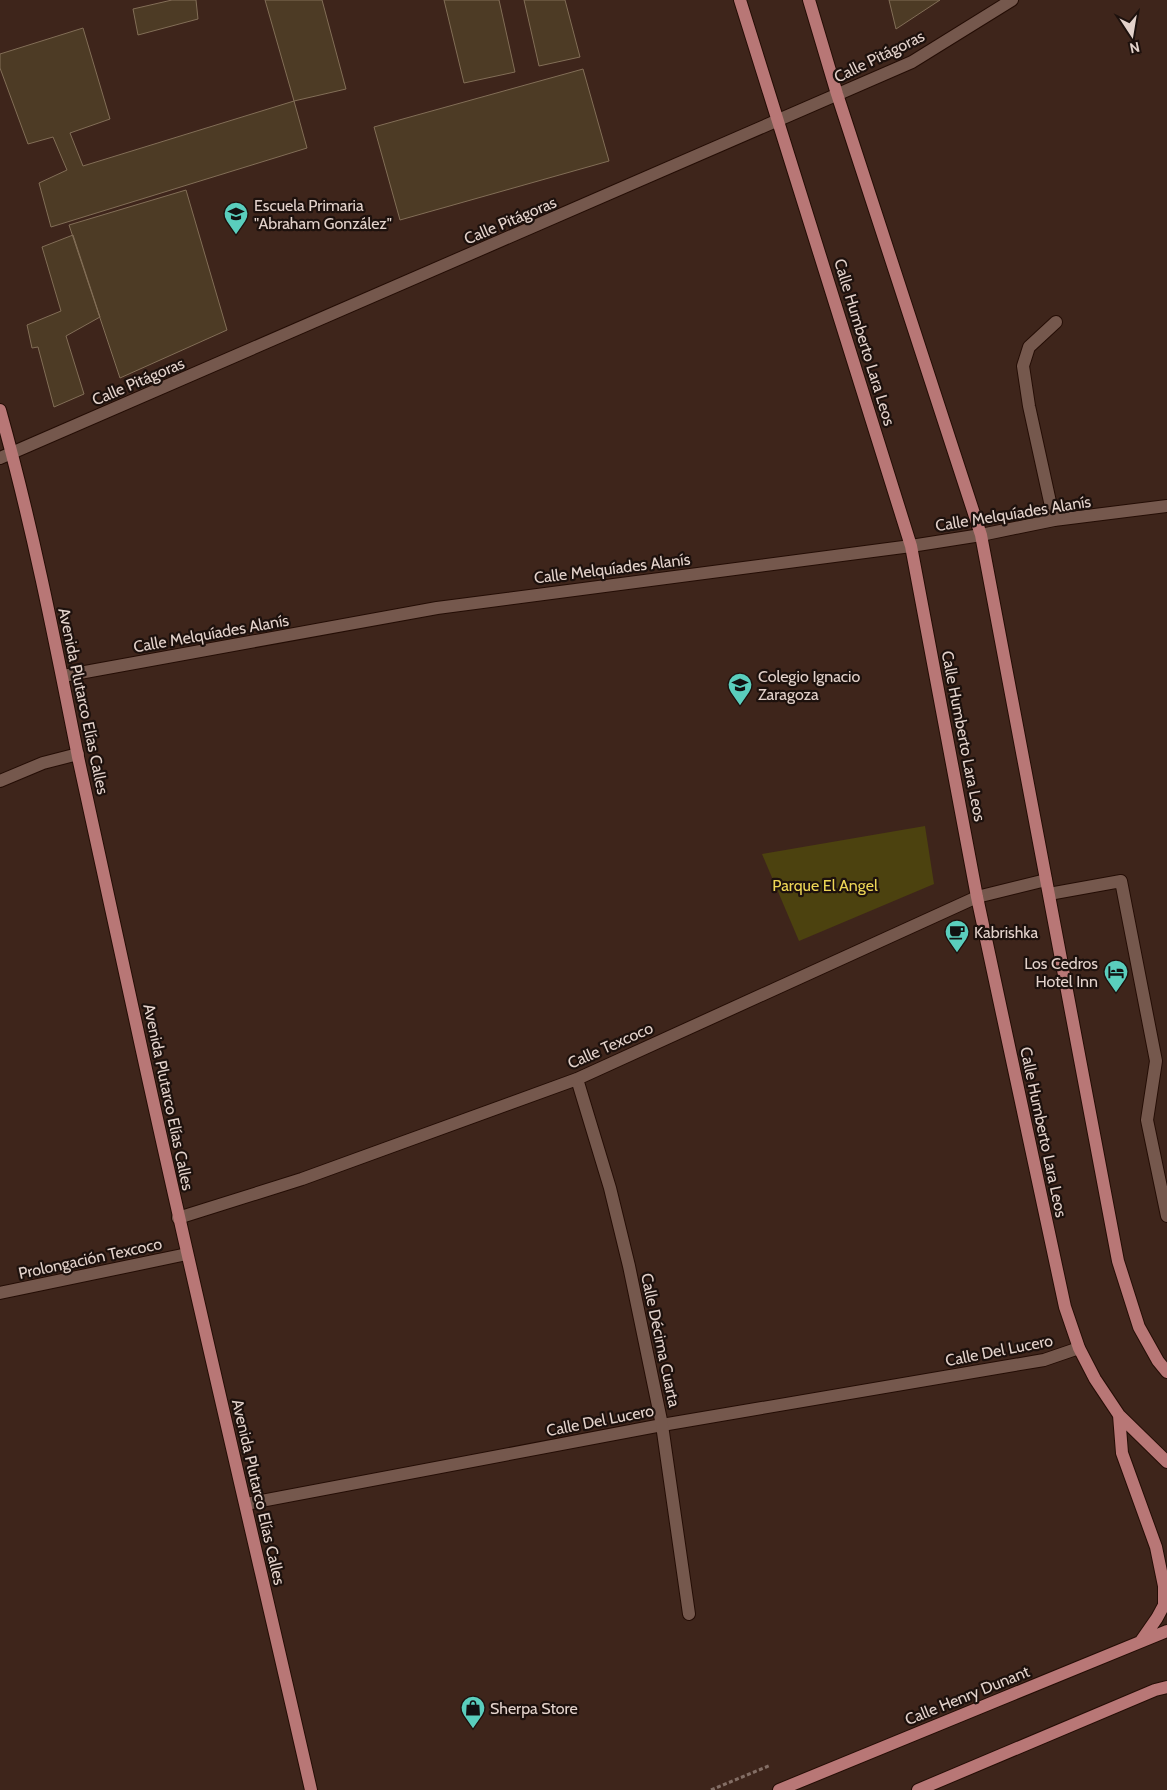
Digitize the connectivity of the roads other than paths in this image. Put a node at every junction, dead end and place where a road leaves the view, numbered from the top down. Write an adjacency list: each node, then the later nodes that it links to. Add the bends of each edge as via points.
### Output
1 (740, 0): 5 (main road, Calle Humberto Lara Leos)
2 (809, 0): 4 (main road)
3 (1012, 0): 4 (street, Calle Pitágoras, via 912,62)
4 (837, 94): 5 (street, Calle Pitágoras); 11 (main road)
5 (779, 120): 8 (street, Calle Pitágoras); 12 (main road, Calle Humberto Lara Leos)
6 (1056, 322): 10 (street, via 1029,347 1024,366 1029,406)
7 (0, 410): 8 (main road, Avenida Plutarco Elías Calles)
8 (6, 456): 13 (main road, Avenida Plutarco Elías Calles)
9 (1167, 506): 10 (street, Calle Melquíades Alanís)
10 (1054, 520): 11 (street, Calle Melquíades Alanís)
11 (981, 535): 12 (street, Calle Melquíades Alanís); 16 (main road)
12 (911, 546): 13 (street, Calle Melquíades Alanís, via 437,608); 18 (main road, Calle Humberto Lara Leos)
13 (63, 676): 14 (main road, Avenida Plutarco Elías Calles)
14 (78, 754): 15 (street); 21 (main road, Avenida Plutarco Elías Calles)
15 (0, 781)
16 (1046, 880): 17 (main road); 18 (street, Calle Texcoco)
17 (1049, 894): 20 (street, via 1121,881 1156,1061 1147,1120); 25 (main road, via 1118,1261 1139,1327)
18 (978, 897): 19 (street, Calle Texcoco); 24 (main road, Calle Humberto Lara Leos, via 1065,1307)
19 (577, 1079): 21 (street, Calle Texcoco, via 302,1179); 27 (street, Calle Décima Cuarta, via 610,1188)
20 (1167, 1216)
21 (178, 1218): 22 (main road, Avenida Plutarco Elías Calles)
22 (187, 1254): 23 (street, Prolongación Texcoco); 29 (main road, Avenida Plutarco Elías Calles)
23 (0, 1293)
24 (1079, 1348): 26 (main road, Calle Humberto Lara Leos); 27 (street, Calle Del Lucero, via 1044,1360)
25 (1167, 1372)
26 (1119, 1415): 28 (main road, Calle Humberto Lara Leos); 32 (main road, via 1122,1453 1156,1547 1164,1586 1164,1605)
27 (662, 1425): 29 (street, Calle Del Lucero); 30 (street, Calle Décima Cuarta)
28 (1167, 1462)
29 (246, 1504): 34 (main road, Avenida Plutarco Elías Calles)
30 (689, 1614)
31 (1167, 1631): 32 (main road, Calle Henry Dunant)
32 (1140, 1642): 35 (main road, Calle Henry Dunant)
33 (1167, 1687): 36 (main road)
34 (311, 1790)
35 (779, 1790)
36 (918, 1790)

